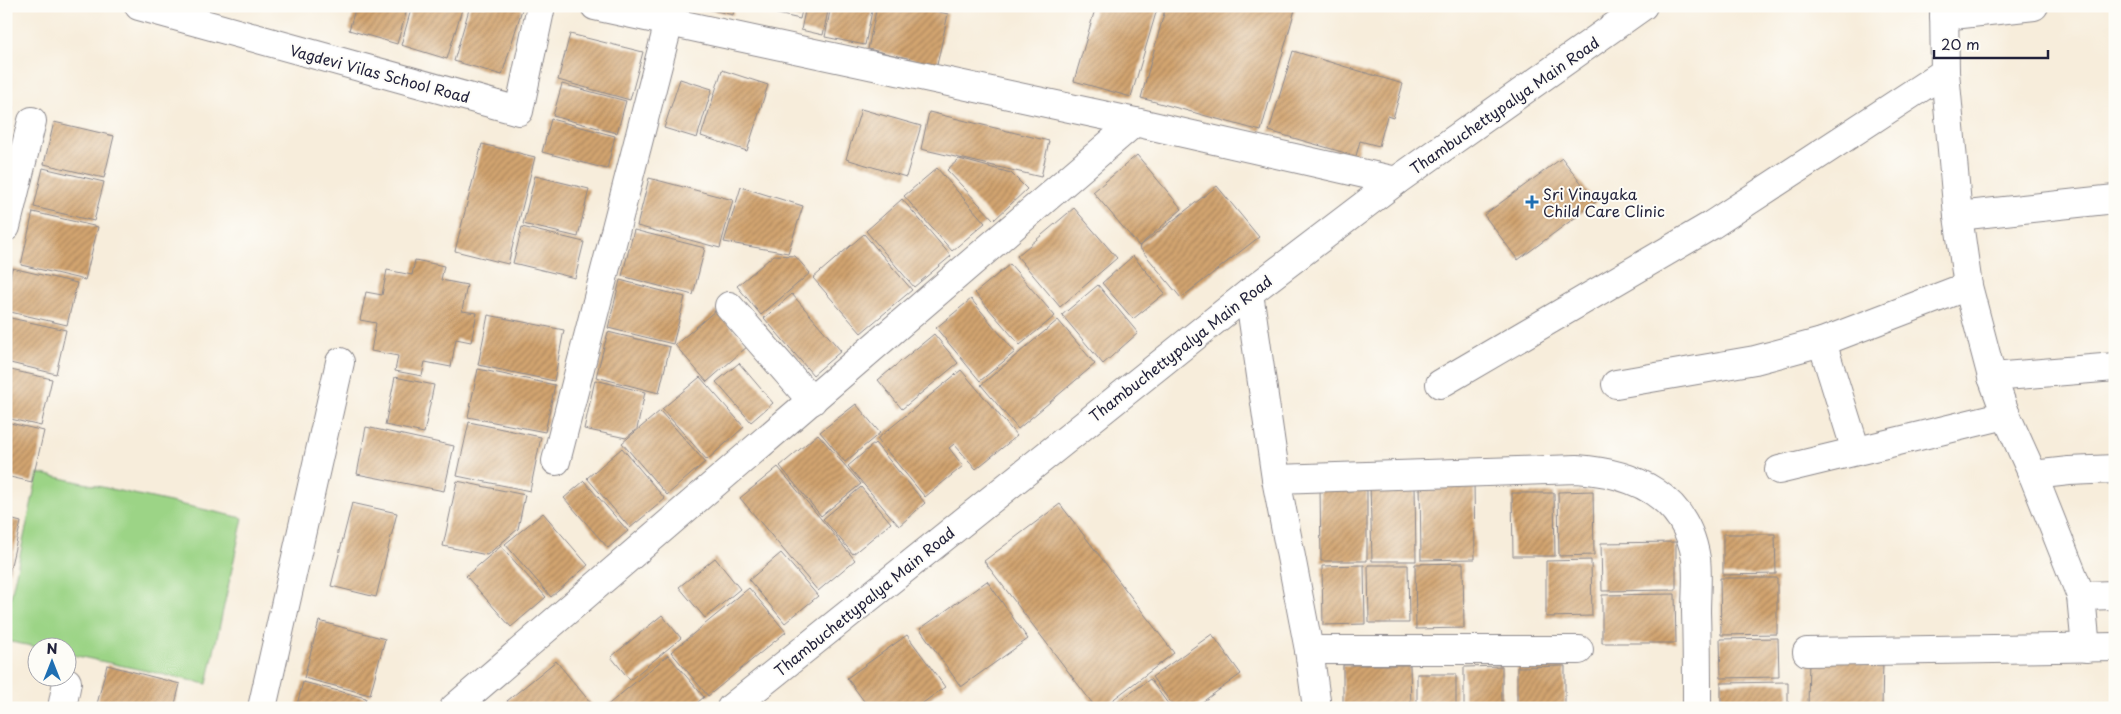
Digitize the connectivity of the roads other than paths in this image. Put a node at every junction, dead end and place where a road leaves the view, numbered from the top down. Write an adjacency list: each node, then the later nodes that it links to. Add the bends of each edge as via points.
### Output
1 (139, 6): 2 (street, Vagdevi Vilas School Road, via 519,110)
2 (542, 6)
3 (595, 6): 7 (street)
4 (1642, 6): 11 (street, Thambuchettypalya Main Road)
5 (2034, 6): 6 (street)
6 (1944, 11): 8 (street)
7 (669, 22): 10 (street); 28 (street)
8 (1945, 72): 14 (street); 23 (street, via 1710,226)
9 (32, 121): 12 (street)
10 (1134, 122): 11 (street); 25 (street)
11 (1396, 181): 17 (street, Thambuchettypalya Main Road)
12 (11, 186): 15 (street)
13 (2115, 199): 14 (street)
14 (1958, 216): 16 (street)
15 (6, 227)
16 (1968, 286): 19 (street); 22 (street)
17 (1249, 293): 32 (street); 44 (street, Thambuchettypalya Main Road)
18 (729, 306): 25 (street)
19 (1822, 342): 24 (street, via 1755,360); 27 (street)
20 (340, 362): 42 (street)
21 (2115, 367): 22 (street)
22 (1992, 377): 26 (street)
23 (1440, 384)
24 (1616, 384)
25 (812, 401): 43 (street)
26 (2006, 416): 27 (street); 31 (street)
27 (1856, 451): 30 (street)
28 (556, 461)
29 (2115, 469): 31 (street)
30 (1779, 470)
31 (2033, 475): 34 (street)
32 (1276, 479): 37 (street); 46 (street, via 1577,469 1606,471 1652,488 1675,510 1696,559)
33 (2115, 595): 34 (street)
34 (2081, 596): 36 (street)
35 (2115, 647): 36 (street)
36 (2086, 648): 39 (street)
37 (1309, 650): 38 (street); 45 (street)
38 (1579, 650)
39 (1807, 652)
40 (66, 686): 41 (street)
41 (62, 708)
42 (262, 708)
43 (454, 708)
44 (731, 708)
45 (1317, 708)
46 (1697, 708)

